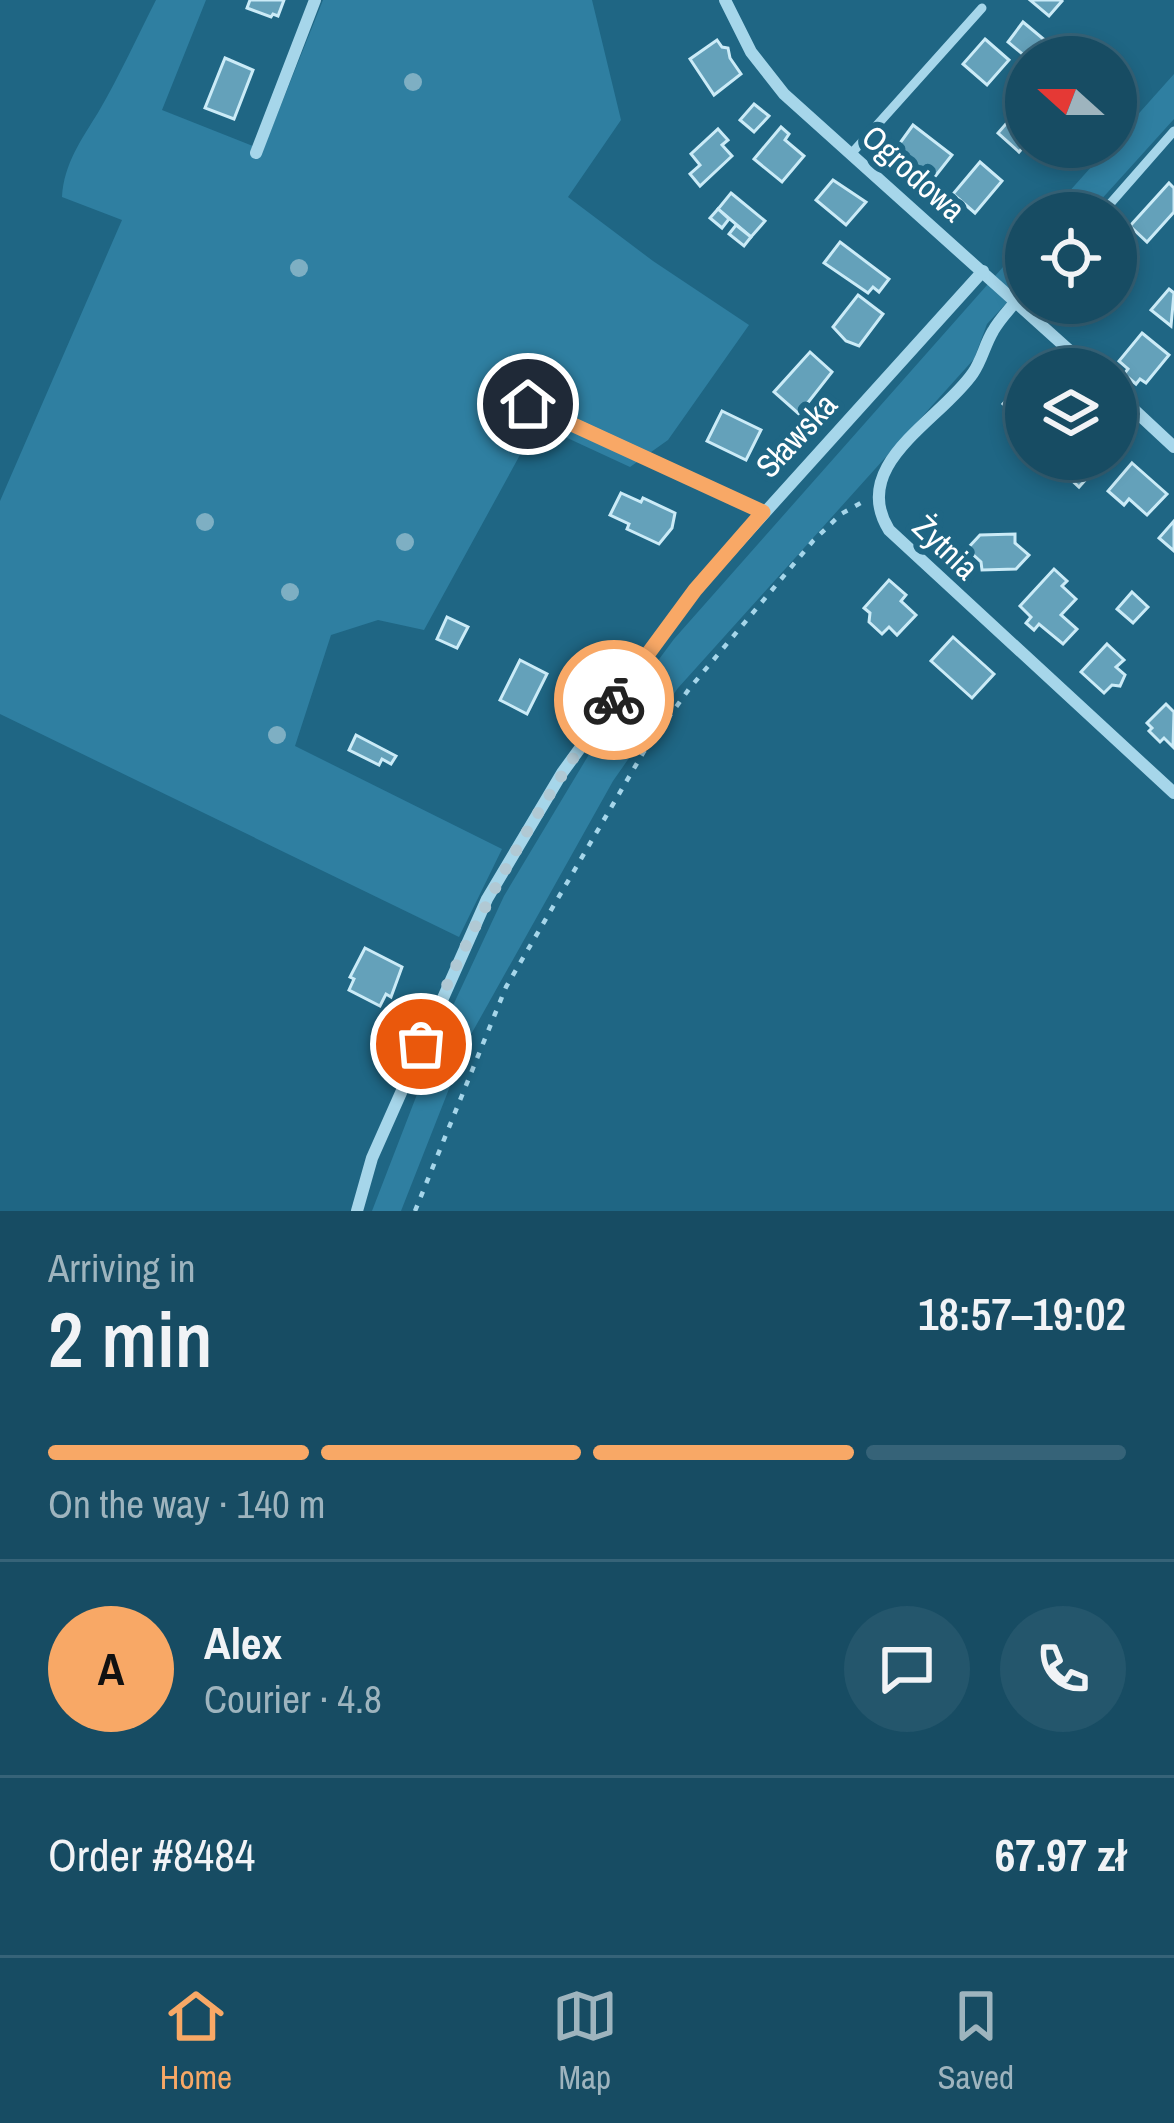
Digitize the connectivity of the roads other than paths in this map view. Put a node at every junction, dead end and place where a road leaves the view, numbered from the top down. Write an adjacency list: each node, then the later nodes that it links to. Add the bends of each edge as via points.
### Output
1 (316, 0): 5 (street)
2 (725, 0): 6 (street, Ogrodowa, via 784,94)
3 (982, 8): 6 (lane)
4 (1174, 131): 7 (lane)
5 (256, 153)
6 (851, 154): 8 (street, Ogrodowa)
7 (1120, 192)
8 (983, 272): 9 (street, Ogrodowa); 16 (street, Sławska)
9 (1005, 286)
10 (1005, 315): 17 (street, Żytnia, via 972,375 882,473 879,515)
11 (1047, 324): 12 (street, Ogrodowa)
12 (1070, 348)
13 (528, 404): 16 (street)
14 (1137, 413): 15 (street)
15 (1174, 447)
16 (763, 512): 18 (street, Sławska, via 695,590 523,834 437,1006)
17 (1174, 793)
18 (356, 1211)

